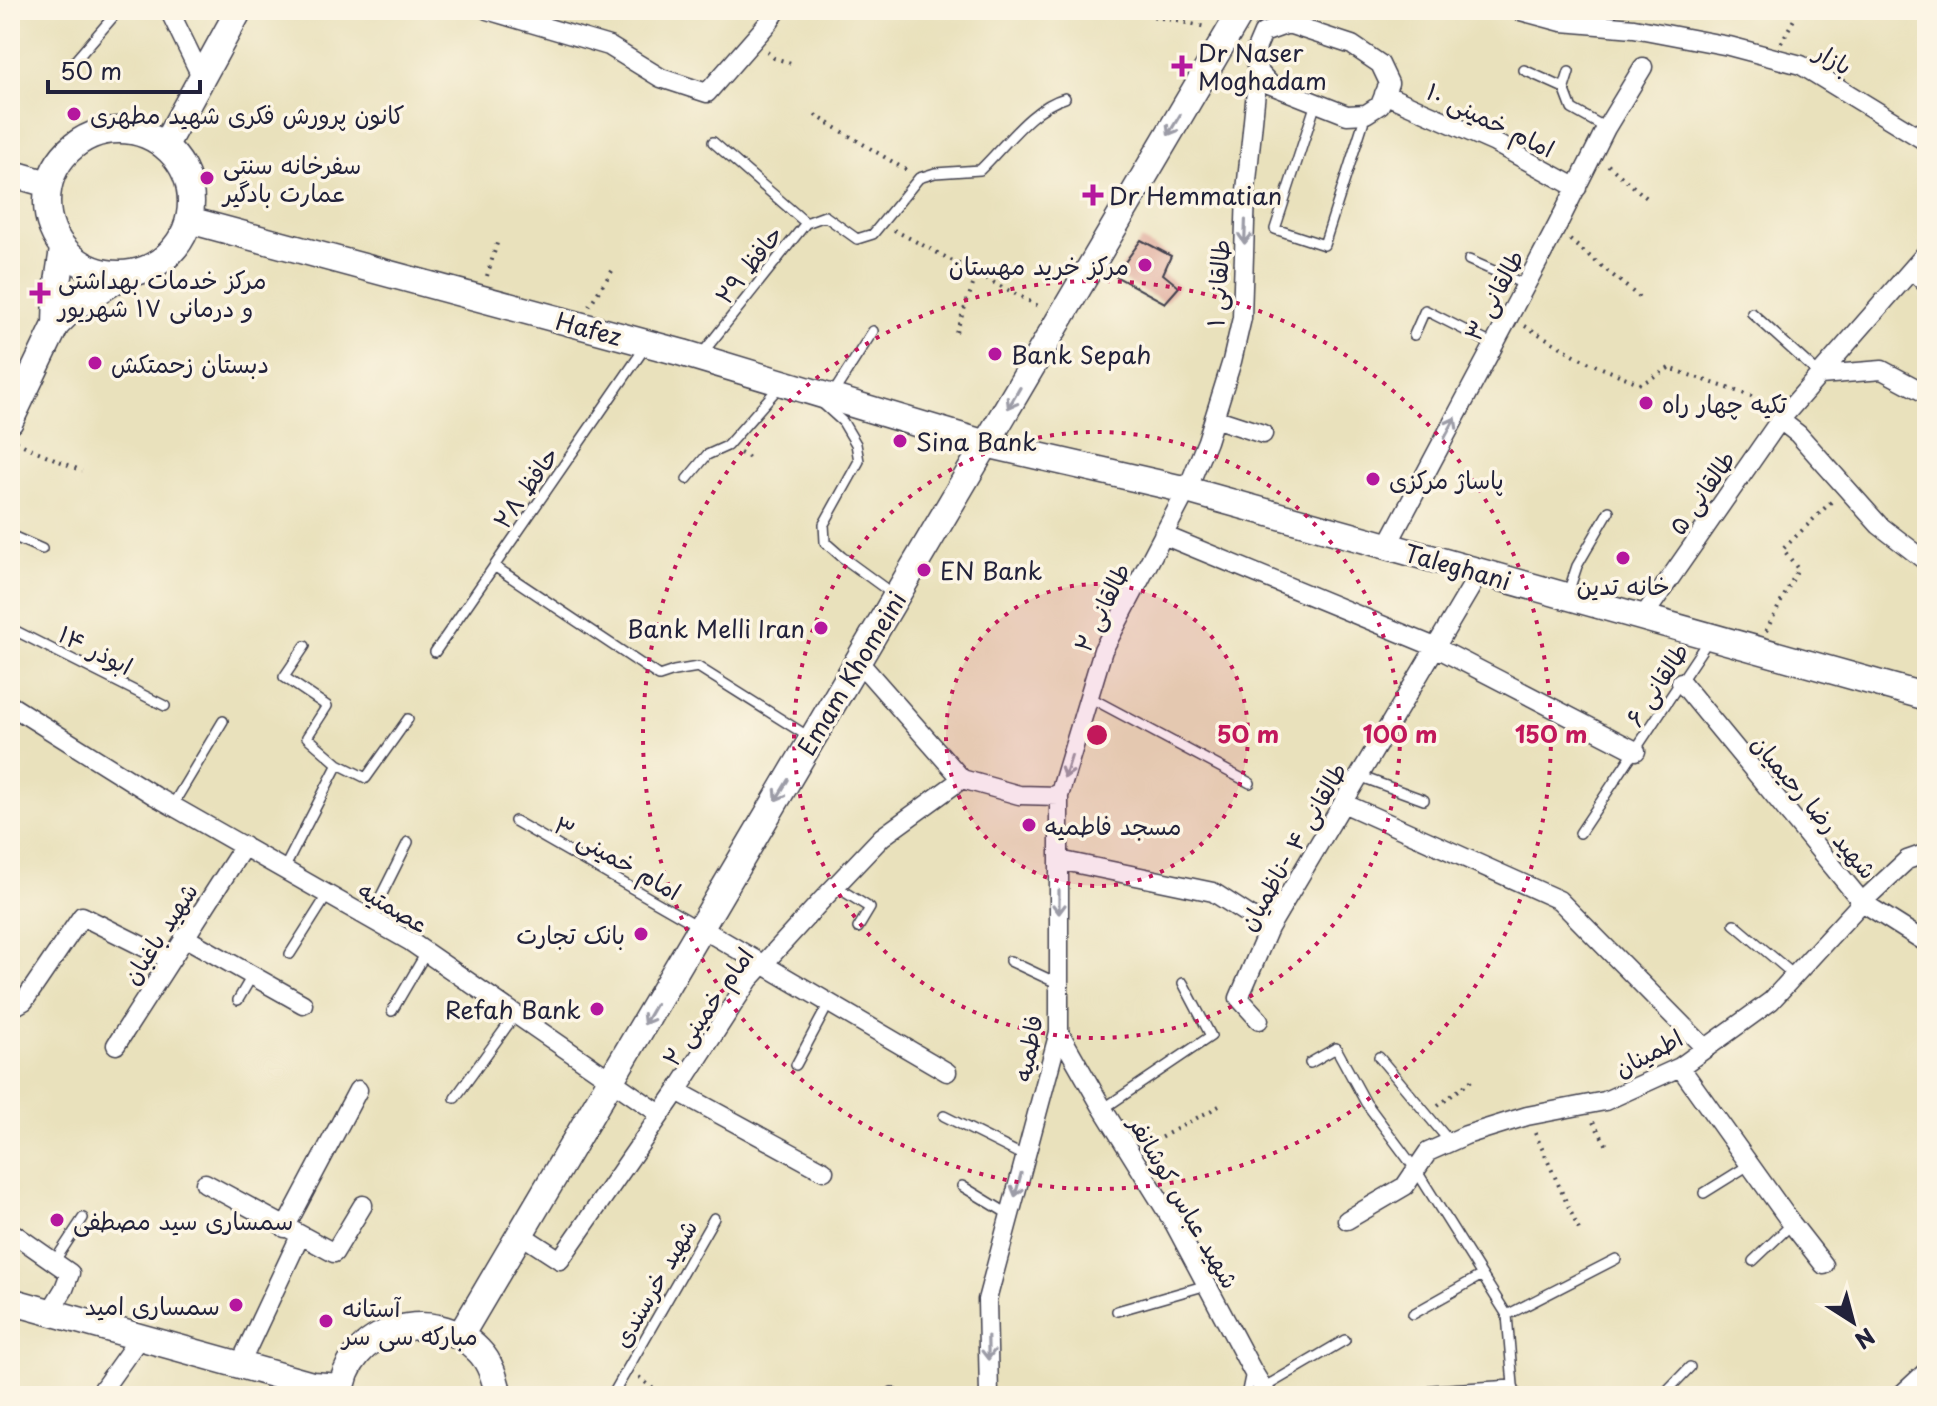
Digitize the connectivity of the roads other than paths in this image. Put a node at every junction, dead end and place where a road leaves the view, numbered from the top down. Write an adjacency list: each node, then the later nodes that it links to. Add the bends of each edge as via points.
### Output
1 (119, 10): 8 (lane)
2 (169, 10): 13 (street)
3 (239, 10): 13 (main road)
4 (487, 10): 5 (street, via 609,46 661,78 707,93)
5 (777, 10)
6 (1517, 10): 21 (street, بازار, via 1562,22 1634,28 1729,46 1801,65)
7 (1236, 21): 49 (main road, Emam Khomeini, one-way to 49)
8 (74, 62)
9 (1643, 67): 19 (street, طالقانی ۳)
10 (1524, 70): 14 (lane)
11 (1258, 71): 15 (street, طالقانی ۱, via 1254,54 1263,33 1288,24 1352,45 1380,64 1389,83); 17 (street, via 1271,85); 45 (street, طالقانی ۱, one-way to 45, via 1246,191 1242,318)
12 (1569, 72): 14 (lane)
13 (202, 78): 22 (main road)
14 (1564, 88): 19 (lane, via 1572,109)
15 (1384, 94): 18 (street, via 1380,105); 25 (street, امام خمینی ۱۰, via 1495,143)
16 (1065, 98): 27 (lane, حافظ ۲۹, via 1050,102 1031,118 980,170 919,178 873,234 857,239 825,216)
17 (1316, 103): 18 (street, via 1347,115); 18 (lane, via 1275,229 1324,245)
18 (1366, 114)
19 (1606, 128): 25 (street, طالقانی ۳)
20 (713, 142): 27 (lane)
21 (1927, 142)
22 (165, 145): 24 (main road, via 137,132 92,135 72,147); 26 (main road, via 186,176)
23 (10, 173): 24 (main road)
24 (48, 184): 28 (main road, via 51,229)
25 (1577, 188): 33 (street, طالقانی ۳)
26 (189, 220): 32 (main road, via 165,258); 39 (main road, Hafez)
27 (806, 223): 41 (lane, حافظ ۲۹)
28 (63, 249): 32 (main road, via 80,264); 36 (main road)
29 (1927, 252): 31 (street, طالقانی ۵)
30 (1469, 260): 33 (lane)
31 (1909, 273): 34 (lane); 42 (street, طالقانی ۵)
32 (123, 275): 36 (main road)
33 (1526, 285): 40 (street, طالقانی ۳)
34 (1927, 291)
35 (1752, 313): 42 (lane)
36 (56, 325): 47 (main road)
37 (873, 331): 43 (lane)
38 (1414, 335): 40 (lane, via 1425,310)
39 (648, 344): 41 (main road, Hafez); 58 (lane, حافظ ۲۸)
40 (1494, 345): 55 (street, طالقانی ۳, one-way to 40)
41 (699, 358): 43 (main road, Hafez)
42 (1820, 375): 44 (street, via 1882,370); 46 (street, طالقانی ۵)
43 (807, 390): 49 (main road, Hafez); 50 (lane, via 707,455); 60 (lane, via 843,422 859,461 824,524 825,542)
44 (1927, 394)
45 (1214, 418): 48 (street); 51 (street, طالقانی ۱)
46 (1780, 420): 57 (street, via 1879,525); 62 (street, طالقانی ۵)
47 (10, 421)
48 (1263, 434)
49 (986, 444): 51 (main road, Taleghani); 60 (main road, Emam Khomeini)
50 (687, 479)
51 (1187, 490): 54 (street, طالقانی ۲); 55 (main road, Taleghani)
52 (1609, 511): 61 (lane, via 1577,566)
53 (10, 535): 56 (lane)
54 (1163, 535): 66 (street); 70 (street, طالقانی ۲, via 1103,650)
55 (1387, 546): 59 (main road, Taleghani)
56 (42, 549)
57 (1927, 562)
58 (494, 566): 67 (lane, حافظ ۲۸); 76 (lane, via 659,676 698,667)
59 (1480, 572): 61 (main road, Taleghani); 66 (street, طالقانی ۴ -ناظمیان)
60 (897, 596): 68 (main road, Emam Khomeini)
61 (1567, 596): 62 (main road, Taleghani)
62 (1643, 617): 64 (main road, Taleghani)
63 (10, 628): 73 (lane, ابوذر ۱۴)
64 (1711, 636): 69 (lane, طالقانی ۶); 71 (main road, Taleghani)
65 (305, 646): 78 (lane, via 284,677 327,706 307,737)
66 (1435, 647): 77 (street); 79 (street, طالقانی ۴ -ناظمیان)
67 (435, 652)
68 (858, 661): 76 (main road, Emam Khomeini); 80 (street)
69 (1681, 682): 77 (lane, طالقانی ۶); 95 (street, شهید رضا رحیمیان)
70 (1089, 697): 81 (lane); 82 (street, طالقانی ۲, one-way to 82)
71 (1927, 697)
72 (10, 705): 84 (street, عصمتیه)
73 (165, 706)
74 (408, 719): 78 (lane, via 366,778)
75 (223, 721): 84 (lane)
76 (812, 739): 98 (main road, Emam Khomeini, one-way to 98)
77 (1636, 751): 87 (lane, طالقانی ۶)
78 (338, 764): 92 (lane)
79 (1359, 776): 83 (lane); 85 (street, طالقانی ۴ -ناظمیان)
80 (962, 779): 82 (street, via 1019,795); 93 (street, امام خمینی ۲, via 882,837)
81 (1250, 783)
82 (1059, 796): 91 (street, فاطمیه)
83 (1424, 800)
84 (163, 801): 89 (street, عصمتیه)
85 (1343, 803): 100 (street, طالقانی ۴ -ناظمیان); 121 (street, via 1559,900)
86 (515, 821): 98 (lane, امام خمینی ۳)
87 (1580, 833)
88 (408, 842): 96 (lane)
89 (244, 846): 92 (street, عصمتیه); 101 (street, شهید باغبان)
90 (1927, 853): 95 (street, اطمینان, via 1907,860)
91 (1059, 860): 100 (street, via 1213,892); 111 (street, فاطمیه, one-way to 111)
92 (284, 869): 94 (street, عصمتیه)
93 (835, 886): 99 (lane, via 870,908); 107 (street, امام خمینی ۲)
94 (328, 894): 96 (street, عصمتیه); 104 (lane)
95 (1862, 902): 102 (street, شهید رضا رحیمیان); 108 (street, اطمینان)
96 (370, 918): 103 (street, عصمتیه)
97 (1734, 924): 108 (lane)
98 (701, 928): 107 (street); 127 (main road, Emam Khomeini, one-way to 127)
99 (858, 928)
100 (1269, 928): 118 (street, طالقانی ۴ -ناظمیان, via 1239,998)
101 (184, 937): 105 (street, شهید باغبان); 109 (street)
102 (1927, 943)
103 (426, 953): 116 (lane); 117 (street, عصمتیه)
104 (290, 954)
105 (170, 960): 115 (street, via 82,916 24,1001); 120 (street, شهید باغبان)
106 (1010, 961): 111 (lane)
107 (763, 964): 113 (street); 129 (street, امام خمینی ۲)
108 (1794, 975): 121 (street, اطمینان, via 1771,1001)
109 (252, 976): 112 (lane); 114 (street)
110 (1183, 983): 131 (lane, via 1211,1036)
111 (1059, 984): 119 (street, فاطمیه)
112 (238, 1000)
113 (829, 1003): 124 (lane); 126 (street)
114 (303, 1004)
115 (10, 1009)
116 (392, 1011)
117 (515, 1015): 127 (street, عصمتیه); 130 (lane)
118 (1259, 1020)
119 (1059, 1032): 131 (street, شهید عباس کوشانفر); 135 (street, فاطمیه)
120 (116, 1045)
121 (1705, 1048): 125 (street, اطمینان)
122 (1379, 1057): 134 (lane)
123 (1310, 1063): 137 (lane, via 1336,1048 1366,1103)
124 (796, 1065)
125 (1680, 1067): 134 (street, اطمینان, via 1605,1101 1527,1116); 136 (street)
126 (947, 1072)
127 (611, 1081): 132 (street, عصمتیه); 150 (main road, Emam Khomeini)
128 (358, 1090): 149 (street)
129 (677, 1091): 132 (street, امام خمینی ۲); 138 (street)
130 (455, 1098)
131 (1103, 1109): 156 (street, شهید عباس کوشانفر)
132 (660, 1114): 150 (street, امام خمینی ۲, via 560,1260)
133 (944, 1116): 135 (lane)
134 (1450, 1142): 137 (street, اطمینان, via 1428,1152)
135 (1026, 1157): 143 (street, فاطمیه, one-way to 143)
136 (1749, 1165): 141 (lane); 147 (street)
137 (1416, 1170): 146 (street, اطمینان, via 1405,1186); 155 (lane)
138 (824, 1171)
139 (205, 1183): 149 (street)
140 (962, 1186): 143 (lane)
141 (1704, 1193)
142 (363, 1205): 149 (street, via 334,1253)
143 (1010, 1215): 176 (street, فاطمیه, one-way to 176, via 987,1300)
144 (83, 1218): 153 (lane)
145 (714, 1218): 175 (lane, شهید خرسندی)
146 (1347, 1220)
147 (1792, 1224): 152 (lane); 154 (street)
148 (10, 1231): 153 (street)
149 (293, 1232): 165 (street)
150 (520, 1234): 162 (main road, Emam Khomeini)
151 (1616, 1259): 161 (lane)
152 (1753, 1261)
153 (54, 1262): 159 (street, via 70,1273)
154 (1824, 1265)
155 (1482, 1275): 160 (lane); 161 (lane)
156 (1207, 1285): 158 (lane); 172 (street, شهید عباس کوشانفر)
157 (10, 1301): 159 (main road)
158 (1117, 1311)
159 (50, 1312): 163 (main road)
160 (1413, 1314)
161 (1507, 1315): 168 (lane)
162 (460, 1336): 171 (main road, via 412,1325 388,1331 351,1364); 174 (main road, via 480,1352)
163 (140, 1337): 165 (main road); 173 (street)
164 (1345, 1340): 172 (lane)
165 (239, 1366): 169 (main road)
166 (1690, 1367): 178 (lane)
167 (1927, 1371): 179 (street)
168 (1513, 1385): 170 (lane); 177 (lane)
169 (309, 1390): 171 (main road)
170 (1432, 1390)
171 (341, 1392)
172 (1259, 1393)
173 (98, 1396)
174 (499, 1396)
175 (612, 1396)
176 (989, 1396)
177 (1516, 1396)
178 (1662, 1396)
179 (1900, 1396)

